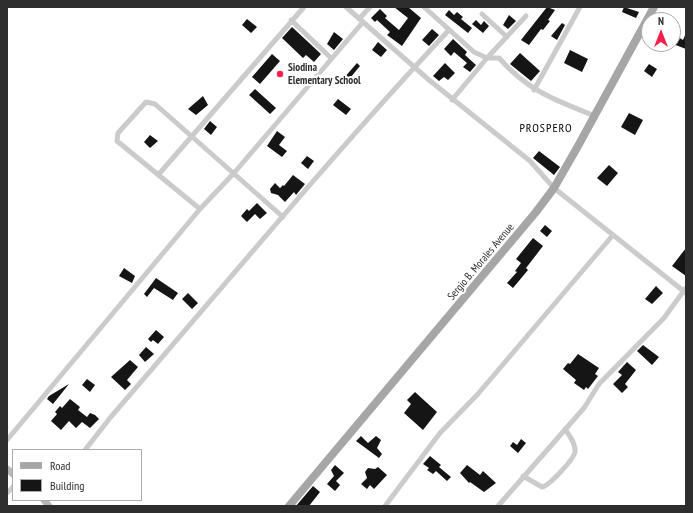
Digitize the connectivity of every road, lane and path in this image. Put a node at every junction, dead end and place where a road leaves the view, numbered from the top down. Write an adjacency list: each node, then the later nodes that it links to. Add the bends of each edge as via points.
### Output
1 (304, 7): 9 (street)
2 (346, 7): 10 (street)
3 (370, 7): 10 (street)
4 (424, 7): 11 (street)
5 (580, 7): 16 (street)
6 (654, 7): 18 (main road, Sergio B. Morales Avenue)
7 (482, 14): 12 (street)
8 (526, 16): 12 (street)
9 (290, 20): 13 (street); 19 (street)
10 (361, 20): 13 (street); 15 (street)
11 (449, 30): 14 (street, via 474,52); 15 (street)
12 (508, 38): 14 (street)
13 (331, 58): 20 (street)
14 (487, 58): 16 (street, via 499,58); 17 (street)
15 (414, 67): 17 (street); 24 (street)
16 (534, 90): 18 (street)
17 (452, 100): 22 (street, via 530,161)
18 (595, 116): 22 (main road, Sergio B. Morales Avenue)
19 (192, 135): 20 (street); 21 (street); 21 (street, via 155,104 149,102 146,102 118,133 117,141 120,145)
20 (234, 173): 23 (street); 24 (street)
21 (158, 174): 23 (street)
22 (554, 188): 25 (street); 31 (main road, Sergio B. Morales Avenue, via 510,245)
23 (200, 208): 28 (street)
24 (283, 217): 29 (street)
25 (613, 235): 26 (street); 32 (street, via 477,395 440,433)
26 (685, 291): 27 (street, via 664,318 599,384 584,408)
27 (565, 429): 30 (street); 30 (street, via 575,446 575,452 558,475 542,487)
28 (7, 440)
29 (86, 449)
30 (523, 476): 33 (street)
31 (289, 506)
32 (385, 506)
33 (498, 506)

